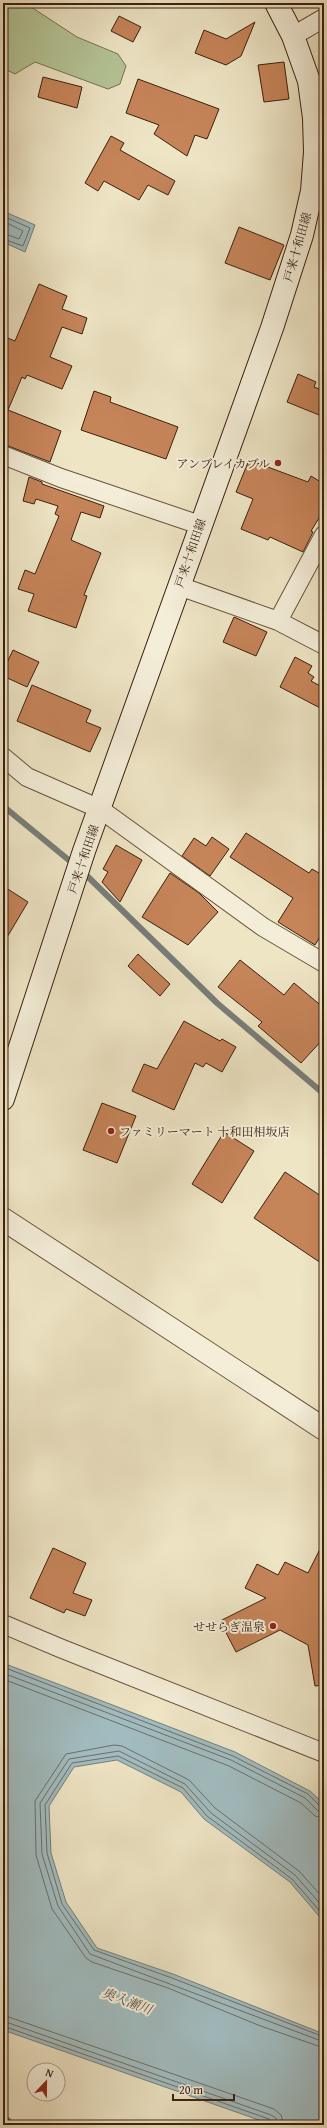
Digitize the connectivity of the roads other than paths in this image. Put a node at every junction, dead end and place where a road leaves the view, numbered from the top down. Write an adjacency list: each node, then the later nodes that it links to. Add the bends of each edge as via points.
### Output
1 (276, 3): 3 (main road, 戸来十和田線)
2 (324, 18): 3 (street)
3 (293, 36): 5 (main road, 戸来十和田線, via 309,81 314,118 312,191 302,235 272,328)
4 (3, 455): 5 (street, via 61,478)
5 (200, 525): 7 (main road, 戸来十和田線)
6 (324, 535): 8 (street)
7 (179, 586): 8 (street); 11 (main road, 戸来十和田線)
8 (278, 622): 9 (street)
9 (324, 646)
10 (3, 757): 11 (street, via 27,777)
11 (100, 809): 12 (street, via 263,927); 13 (main road, 戸来十和田線, via 84,850)
12 (324, 963)
13 (3, 1099)
14 (3, 1219): 15 (main road)
15 (324, 1429)
16 (3, 1624): 17 (street)
17 (324, 1753)

